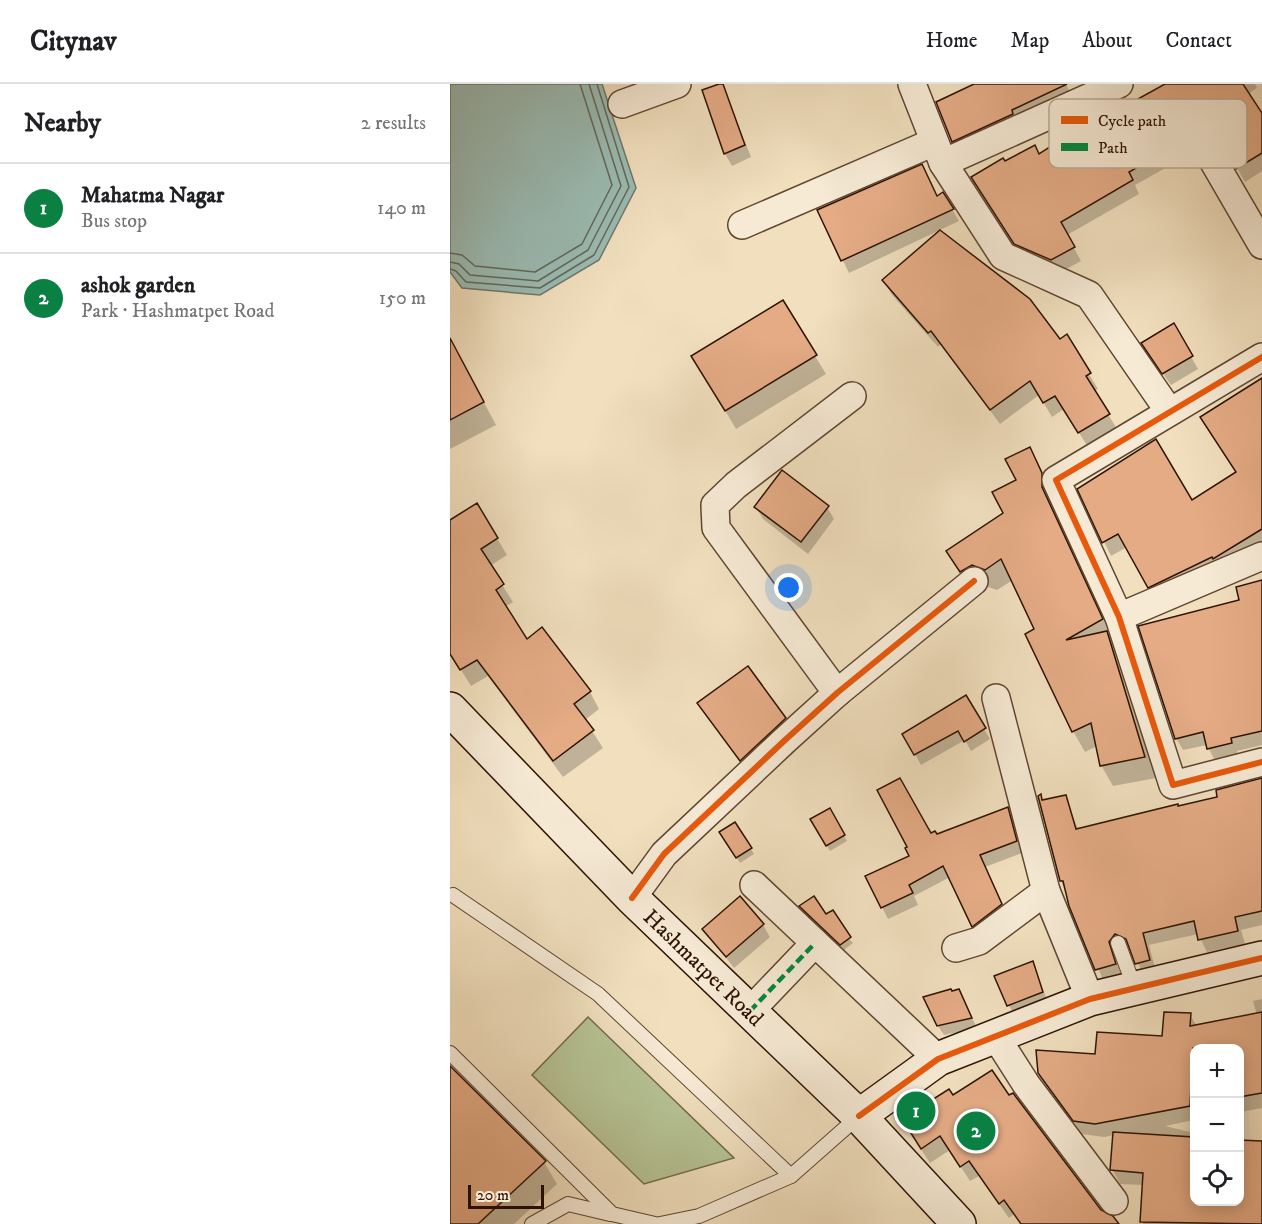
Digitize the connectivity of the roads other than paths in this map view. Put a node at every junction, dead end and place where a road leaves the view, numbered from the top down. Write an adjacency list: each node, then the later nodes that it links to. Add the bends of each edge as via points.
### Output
1 (677, 84): 5 (street)
2 (912, 84): 7 (street)
3 (1119, 84): 4 (street)
4 (1079, 99)
5 (622, 104)
6 (1049, 110): 7 (street)
7 (938, 152): 9 (street); 13 (street, via 1003,256 1089,295)
8 (1217, 168): 10 (street)
9 (742, 225)
10 (1262, 245)
11 (1262, 357): 13 (street)
12 (852, 396): 17 (street, via 736,485 716,505 716,528)
13 (1169, 411): 16 (street, via 1056,480)
14 (1262, 556): 16 (street)
15 (974, 581): 17 (street)
16 (1119, 617): 20 (street, via 1173,785)
17 (837, 693): 24 (street, via 664,854)
18 (996, 698): 22 (street)
19 (450, 709): 24 (main road, Hashmatpet Road)
20 (1262, 762)
21 (754, 885): 25 (street)
22 (1046, 891): 27 (street, via 979,941); 30 (street)
23 (453, 896): 36 (lane, via 598,993)
24 (632, 898): 31 (main road, Hashmatpet Road)
25 (815, 943): 31 (street); 34 (street)
26 (1118, 943): 29 (lane, via 1131,978)
27 (956, 948)
28 (1262, 958): 29 (main road)
29 (1146, 986): 30 (main road)
30 (1090, 999): 32 (main road)
31 (750, 1011): 35 (main road, Hashmatpet Road)
32 (996, 1037): 34 (main road); 37 (street, via 1026,1084)
33 (450, 1053): 38 (lane)
34 (938, 1059): 35 (main road)
35 (859, 1116): 36 (lane); 41 (main road, Hashmatpet Road)
36 (791, 1176): 40 (lane, via 699,1216)
37 (1114, 1201)
38 (612, 1214): 39 (lane, via 568,1204); 40 (lane)
39 (532, 1224)
40 (658, 1224)
41 (959, 1224)

